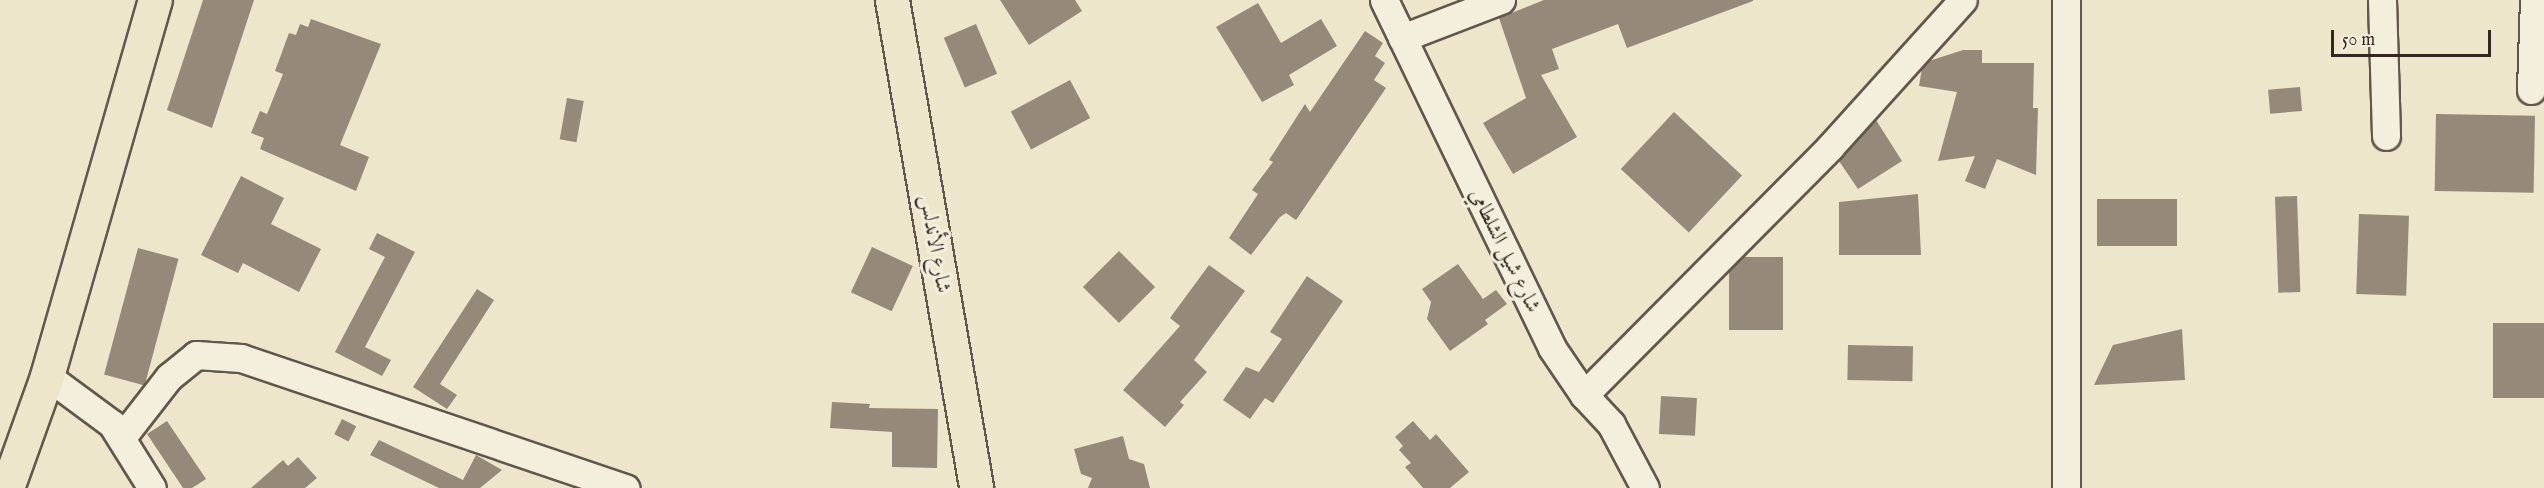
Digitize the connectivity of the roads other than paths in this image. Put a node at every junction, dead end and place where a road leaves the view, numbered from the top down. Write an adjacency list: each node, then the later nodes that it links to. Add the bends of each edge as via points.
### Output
1 (155, 0): 12 (main road)
2 (892, 0): 18 (main road, شارع الأندلس)
3 (1384, 0): 9 (street, شارع شيل الشلطامي)
4 (1501, 0): 9 (street)
5 (1963, 0): 13 (street, via 1830,147)
6 (2066, 0): 20 (street)
7 (2382, 0): 11 (street)
8 (2534, 0): 10 (street)
9 (1402, 38): 13 (street, شارع شيل الشلطامي, via 1552,348)
10 (2531, 90)
11 (2386, 136)
12 (47, 376): 14 (street); 15 (main road)
13 (1584, 395): 19 (street, شارع شيل الشلطامي, via 1611,424)
14 (123, 436): 16 (street); 17 (street, via 170,377 196,355 240,358)
15 (7, 488)
16 (152, 488)
17 (626, 488)
18 (976, 488)
19 (1645, 488)
20 (2067, 488)

